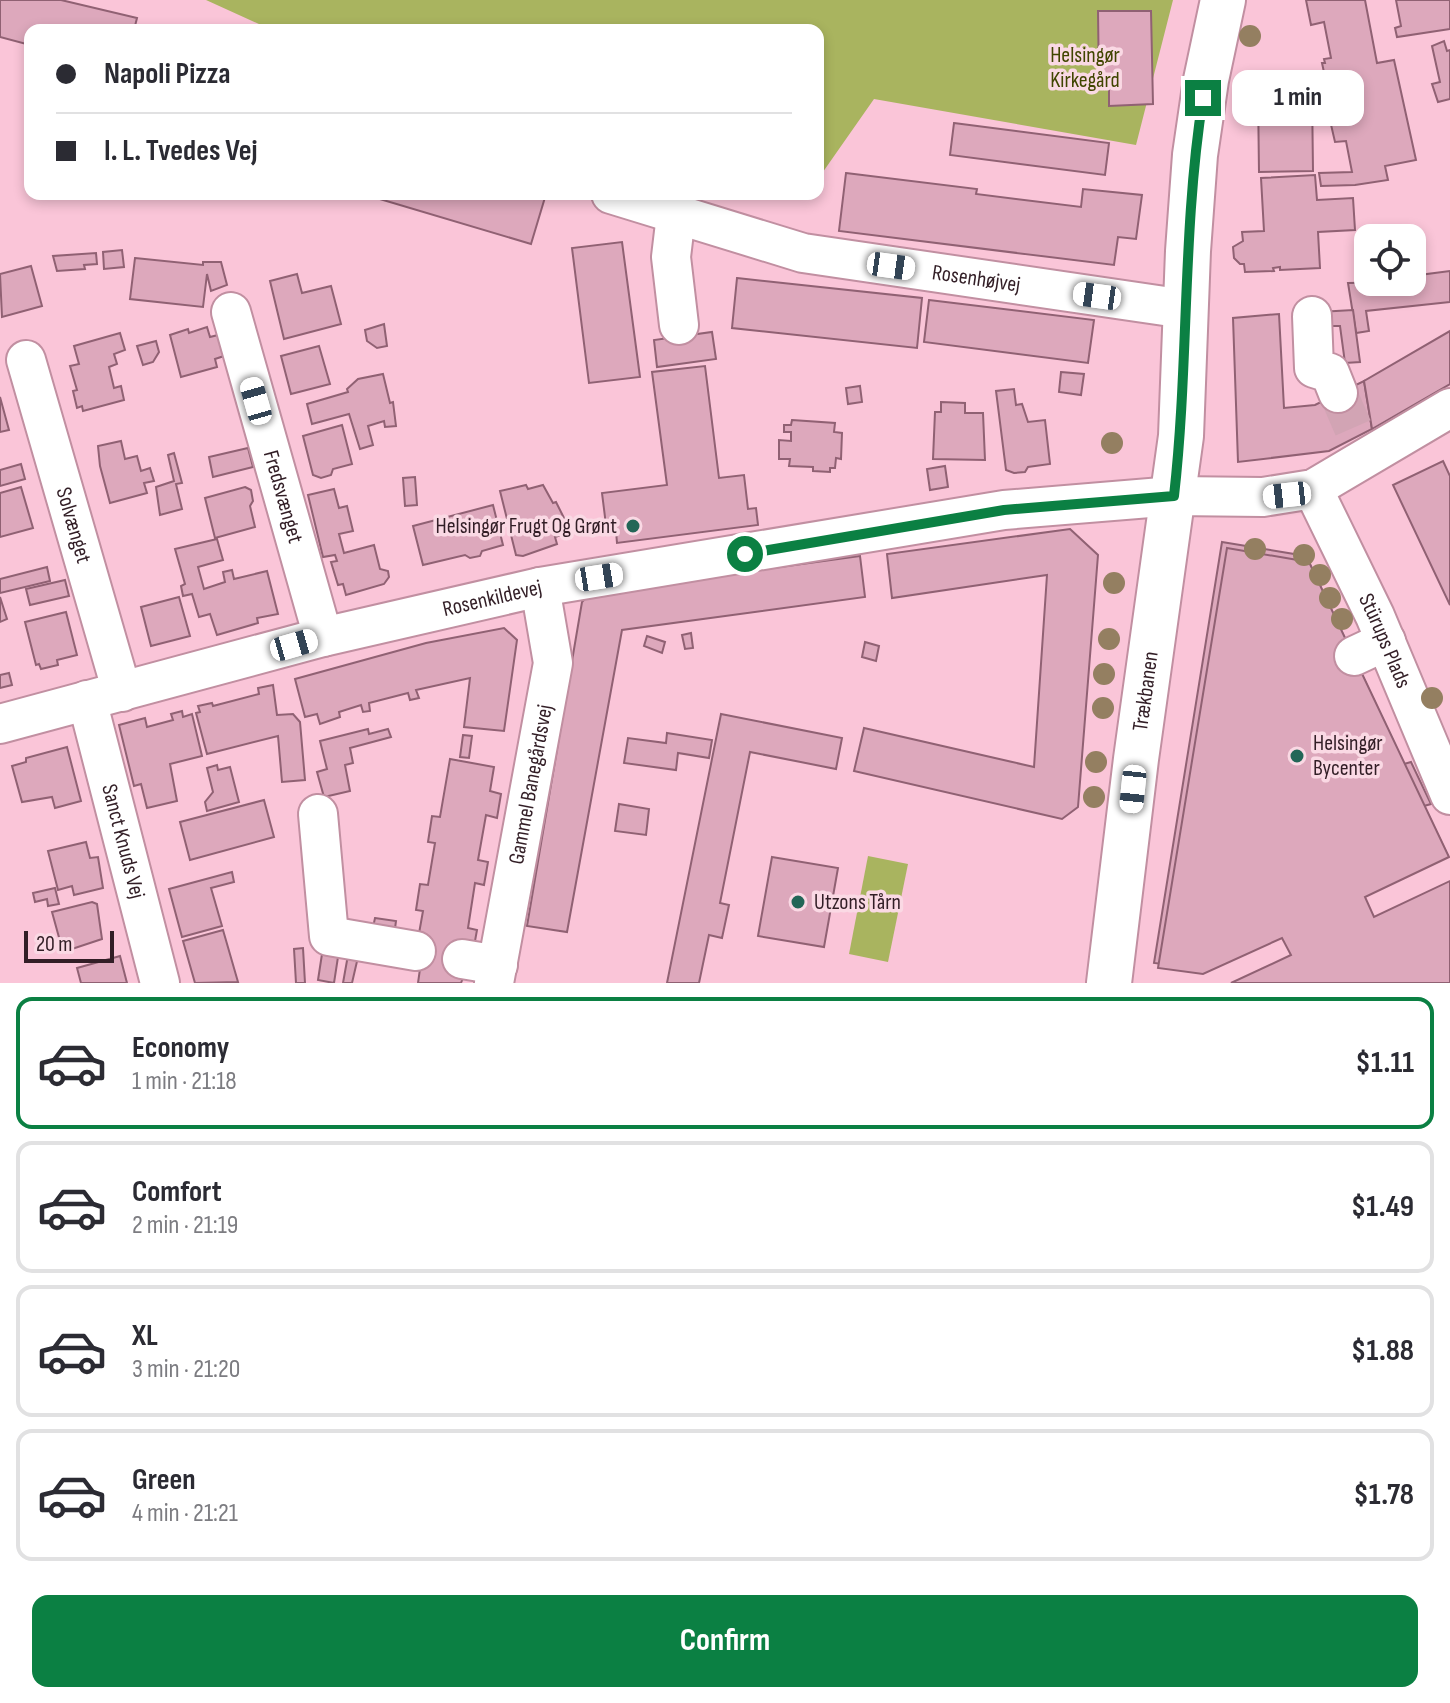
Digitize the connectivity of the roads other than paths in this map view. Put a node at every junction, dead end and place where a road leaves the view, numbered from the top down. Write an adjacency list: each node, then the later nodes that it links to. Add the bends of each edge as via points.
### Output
1 (1223, 0): 4 (main road, Trækbanen, via 1195,155)
2 (630, 200): 3 (street, Rosenhøjvej)
3 (676, 215): 4 (street, Rosenhøjvej, via 803,253); 7 (street, via 671,257)
4 (1185, 309): 12 (main road, Trækbanen)
5 (231, 312): 14 (street, Fredsvænget)
6 (1312, 316): 9 (street, via 1314,368 1330,373)
7 (679, 325)
8 (26, 360): 15 (street, Solvænget)
9 (1338, 393)
10 (1450, 408): 11 (street, Rosenkildevej, via 1361,448)
11 (1313, 489): 12 (street, Rosenkildevej, via 1263,497); 17 (street, Stürups Plads, via 1370,649)
12 (1174, 496): 13 (street, Rosenkildevej, via 1004,510); 22 (main road, Trækbanen)
13 (540, 587): 14 (street, Rosenkildevej); 20 (street, Gammel Banegårdsvej, via 553,663)
14 (323, 637): 15 (street, Rosenkildevej)
15 (104, 696): 16 (street, Rosenkildevej); 21 (street, Sanct Knuds Vej)
16 (0, 724)
17 (1450, 795)
18 (318, 814): 19 (street, via 329,936)
19 (416, 951)
20 (485, 969)
21 (160, 983)
22 (1109, 983)

